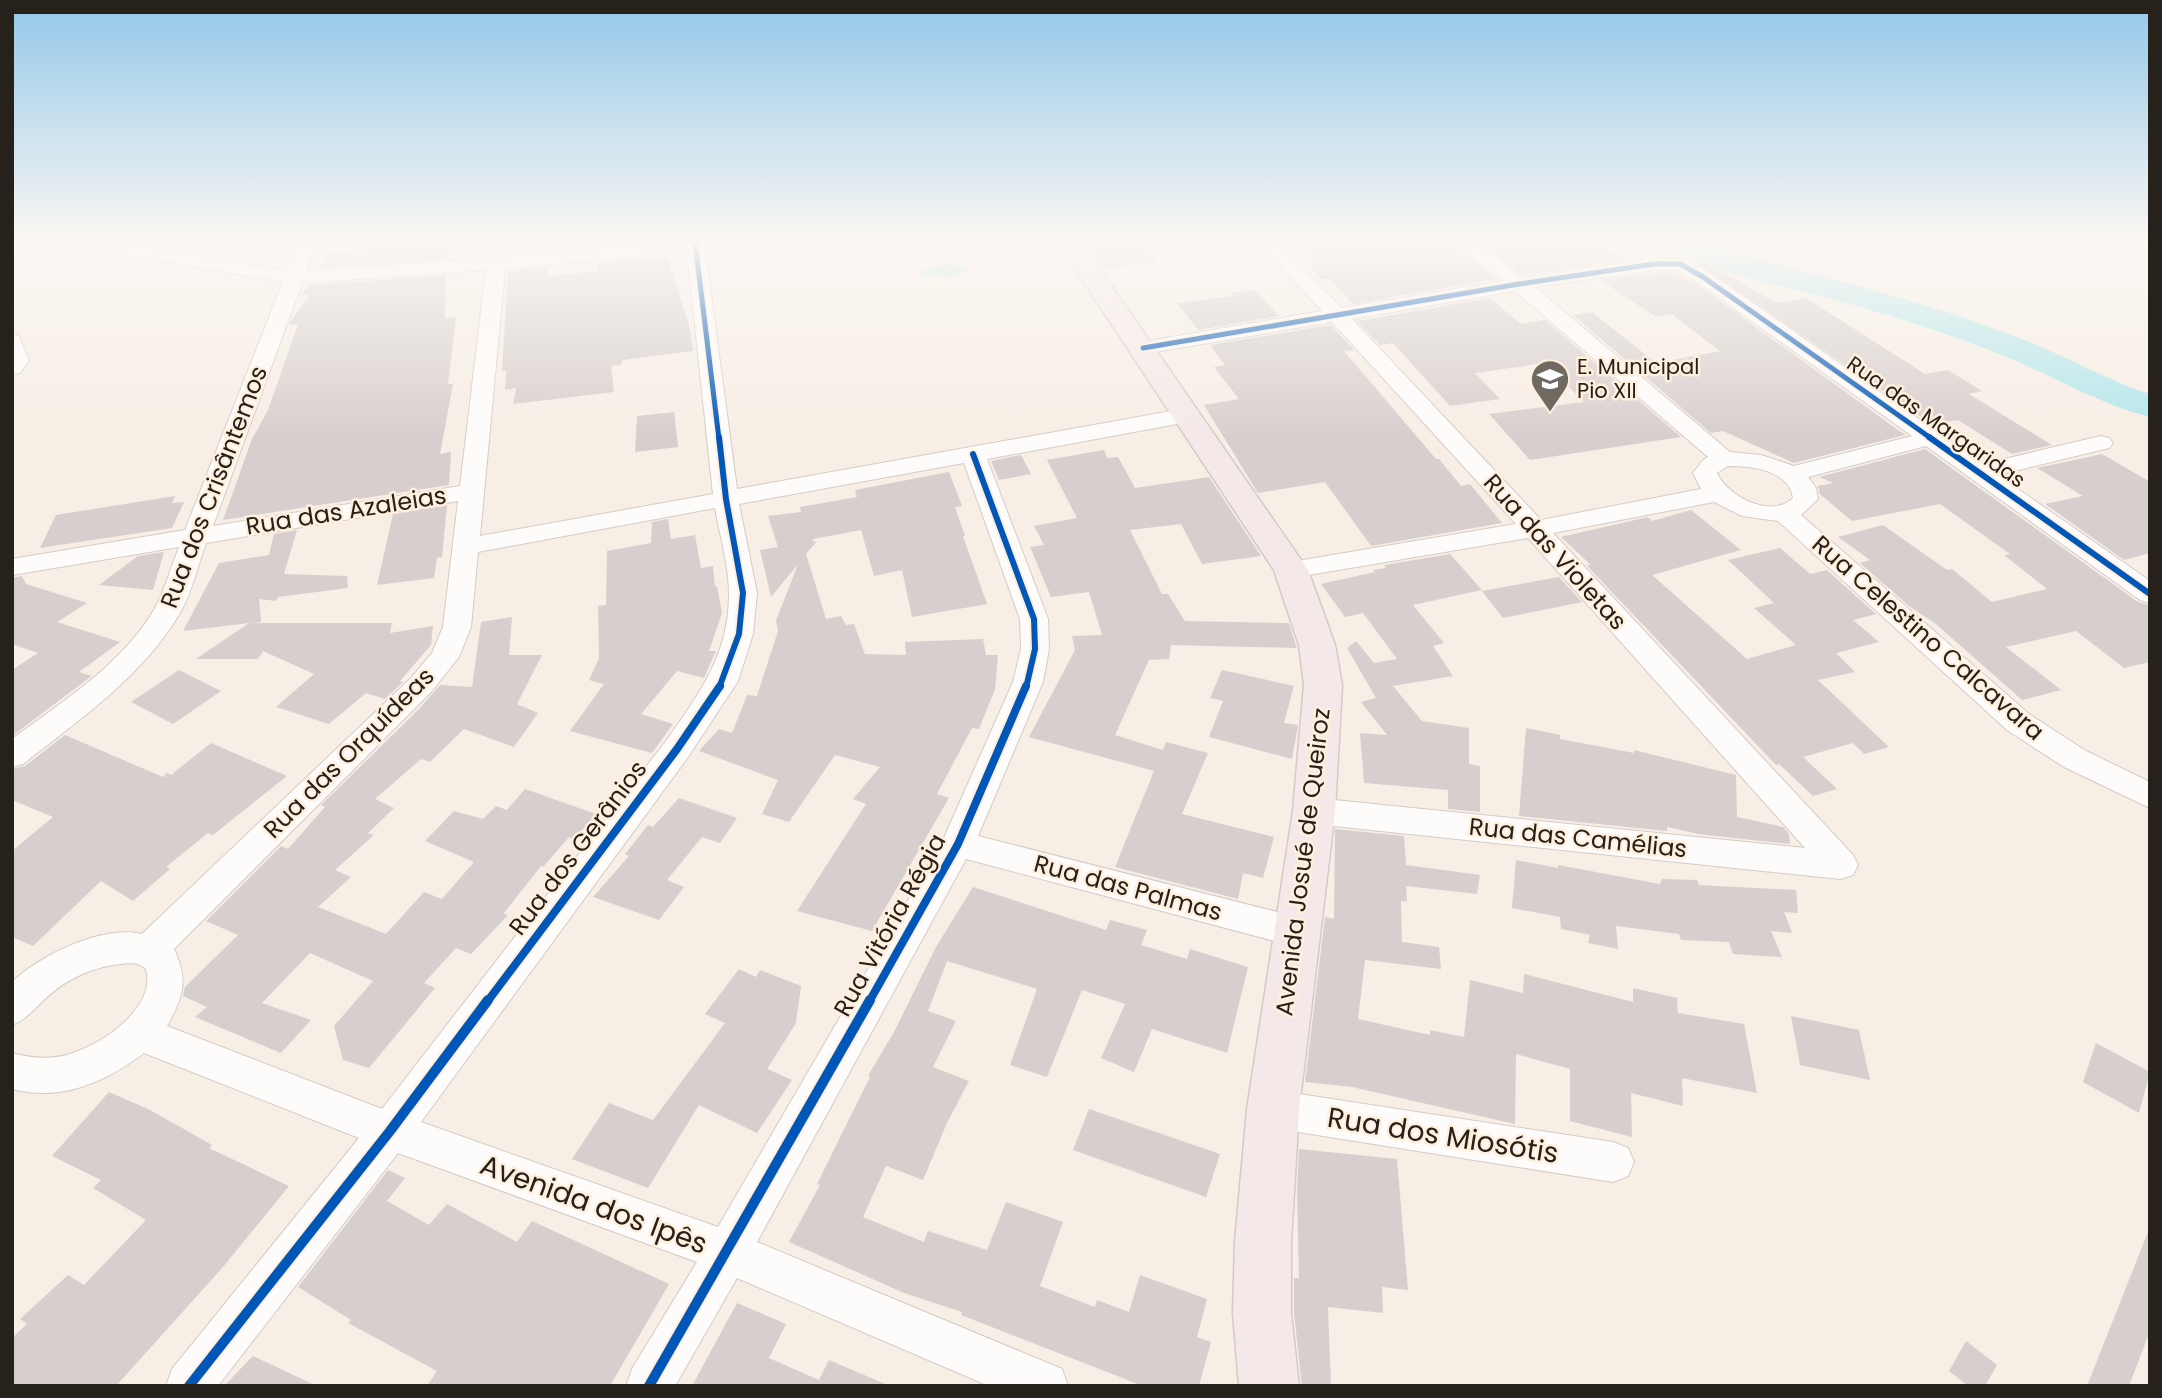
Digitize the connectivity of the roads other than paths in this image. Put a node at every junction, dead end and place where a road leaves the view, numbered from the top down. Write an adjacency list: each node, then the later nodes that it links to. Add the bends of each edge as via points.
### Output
1 (283, 307): 25 (street, Rua dos Crisântemos)
2 (492, 307): 20 (street, Rua das Orquídeas)
3 (703, 307): 22 (street, Rua dos Gerânios)
4 (1115, 307): 11 (main road, Avenida Josué de Queiroz)
5 (1330, 307): 9 (street, Rua das Violetas)
6 (1378, 307): 9 (street, Rua das Margaridas)
7 (1546, 307): 17 (street)
8 (1745, 307): 14 (street, Rua das Margaridas)
9 (1337, 314): 11 (street, Rua das Margaridas); 24 (street, Rua das Violetas)
10 (12, 340): 12 (street, via 18,361)
11 (1143, 348): 13 (main road, Avenida Josué de Queiroz)
12 (12, 368)
13 (1188, 415): 16 (street); 28 (main road, Avenida Josué de Queiroz)
14 (1928, 439): 18 (street, Rua das Margaridas); 19 (street)
15 (2101, 443): 18 (street)
16 (973, 454): 22 (street); 33 (street, Rua Vitória Régia, via 1034,619 1035,649 1028,682)
17 (1724, 459): 19 (street, via 1764,462); 21 (street, via 1711,464 1705,473)
18 (1977, 473): 29 (street, Rua das Margaridas)
19 (1790, 474): 23 (street, via 1804,487 1806,499 1798,509)
20 (473, 491): 25 (street, Rua das Azaleias); 26 (street, Rua das Orquídeas)
21 (1716, 494): 23 (street, via 1744,508); 24 (street)
22 (726, 499): 26 (street); 41 (street, Rua dos Gerânios, via 743,593 739,634 723,681)
23 (1784, 513): 31 (street, Rua Celestino Calcavara, via 2018,722 2075,759)
24 (1534, 529): 28 (street); 34 (street, Rua das Violetas)
25 (197, 535): 27 (street, Rua das Azaleias); 30 (street, Rua dos Crisântemos, via 168,610 135,655)
26 (466, 547): 36 (street, Rua das Orquídeas, via 457,628 445,657)
27 (12, 567)
28 (1291, 570): 32 (main road, Avenida Josué de Queiroz, via 1317,645 1323,685)
29 (2150, 594)
30 (12, 755)
31 (2150, 796)
32 (1314, 811): 34 (street, Rua das Camélias); 35 (main road, Avenida Josué de Queiroz)
33 (958, 844): 35 (street, Rua das Palmas); 43 (street, Rua Vitória Régia)
34 (1841, 865)
35 (1297, 932): 40 (main road, Avenida Josué de Queiroz)
36 (149, 951): 37 (street, via 102,950 59,968); 38 (street, via 167,974 165,992)
37 (17, 995)
38 (139, 1033): 39 (street, via 115,1052 60,1075 35,1077); 41 (street, Avenida dos Ipês)
39 (13, 1072)
40 (1273, 1108): 42 (street, Rua dos Miosótis); 47 (main road, Avenida Josué de Queiroz, via 1262,1312)
41 (390, 1131): 43 (street, Avenida dos Ipês); 44 (street, Rua dos Gerânios)
42 (1613, 1162)
43 (728, 1252): 45 (street, Rua Vitória Régia); 46 (street, Avenida dos Ipês)
44 (189, 1386)
45 (649, 1386)
46 (1045, 1386)
47 (1269, 1386)

